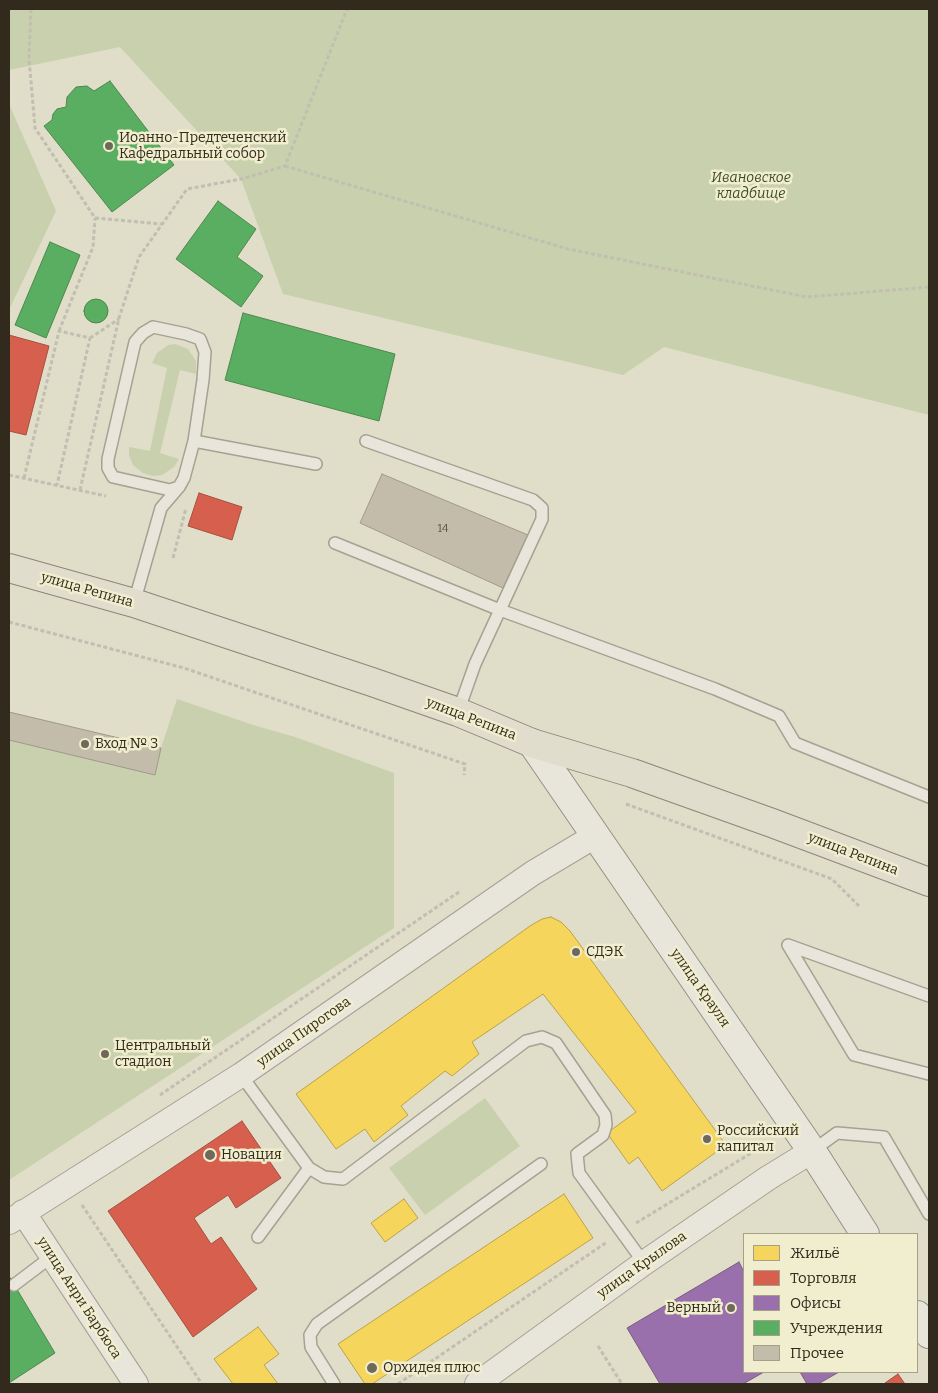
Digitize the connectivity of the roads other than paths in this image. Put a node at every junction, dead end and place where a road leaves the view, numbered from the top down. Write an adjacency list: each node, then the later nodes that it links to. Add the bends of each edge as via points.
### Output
1 (194, 441): 3 (lane); 4 (lane); 4 (lane, via 205,352 200,339 154,327 142,333 135,342 108,468 113,477 170,490)
2 (366, 441): 8 (lane, via 533,500 542,508 542,519)
3 (316, 464)
4 (179, 487): 7 (lane, via 161,508)
5 (335, 543): 8 (lane)
6 (9, 568): 7 (main road, улица Репина)
7 (134, 603): 9 (main road, улица Репина)
8 (500, 610): 9 (lane, via 475,664); 11 (lane, via 715,689 779,716 796,743)
9 (458, 712): 10 (main road, улица Репина)
10 (532, 744): 12 (main road, улица Крауля); 13 (main road, улица Репина, via 632,773)
11 (929, 797)
12 (595, 836): 16 (street, улица Пирогова, via 533,873); 17 (main road, улица Крауля)
13 (929, 882)
14 (929, 996): 15 (lane, via 788,945 854,1055)
15 (929, 1074)
16 (241, 1075): 19 (lane); 21 (street, улица Пирогова)
17 (812, 1151): 20 (lane, via 837,1133 884,1137); 22 (main road, улица Крауля); 25 (street, улица Крылова)
18 (541, 1164): 30 (lane, via 317,1324 310,1335 311,1347)
19 (309, 1168): 23 (lane); 25 (lane, via 324,1177 343,1179 526,1041 542,1037 556,1043 605,1115 603,1135 577,1154 579,1173)
20 (929, 1214)
21 (16, 1217): 24 (street, улица Анри Барбюса)
22 (864, 1233)
23 (258, 1237)
24 (51, 1257): 26 (lane); 29 (street, улица Анри Барбюса)
25 (644, 1263): 31 (street, улица Крылова)
26 (14, 1285)
27 (918, 1317): 28 (main road)
28 (929, 1334)
29 (136, 1384)
30 (334, 1384)
31 (477, 1384)

